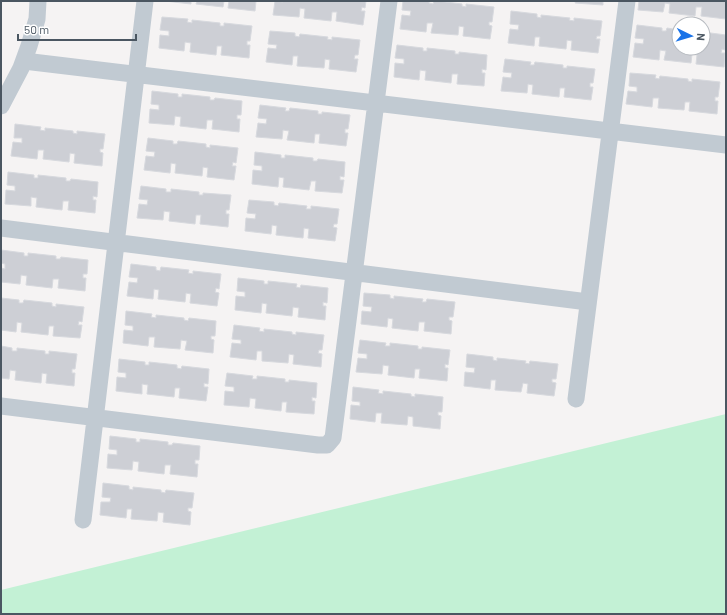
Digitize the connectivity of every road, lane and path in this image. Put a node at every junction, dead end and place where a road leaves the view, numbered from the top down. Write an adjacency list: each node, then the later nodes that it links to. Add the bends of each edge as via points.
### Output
1 (38, 1): 5 (street, via 37,19)
2 (145, 1): 6 (street)
3 (389, 1): 7 (street)
4 (627, 1): 9 (street)
5 (24, 61): 6 (street); 8 (street)
6 (136, 74): 7 (street); 12 (street)
7 (376, 103): 9 (street); 13 (street)
8 (1, 106)
9 (610, 132): 10 (street); 14 (street)
10 (726, 146)
11 (1, 228): 12 (street)
12 (116, 243): 13 (street); 17 (street)
13 (354, 272): 14 (street); 17 (street, via 333,438 327,445)
14 (588, 302): 15 (street)
15 (576, 399)
16 (1, 406): 17 (street)
17 (95, 418): 18 (street)
18 (82, 520)

